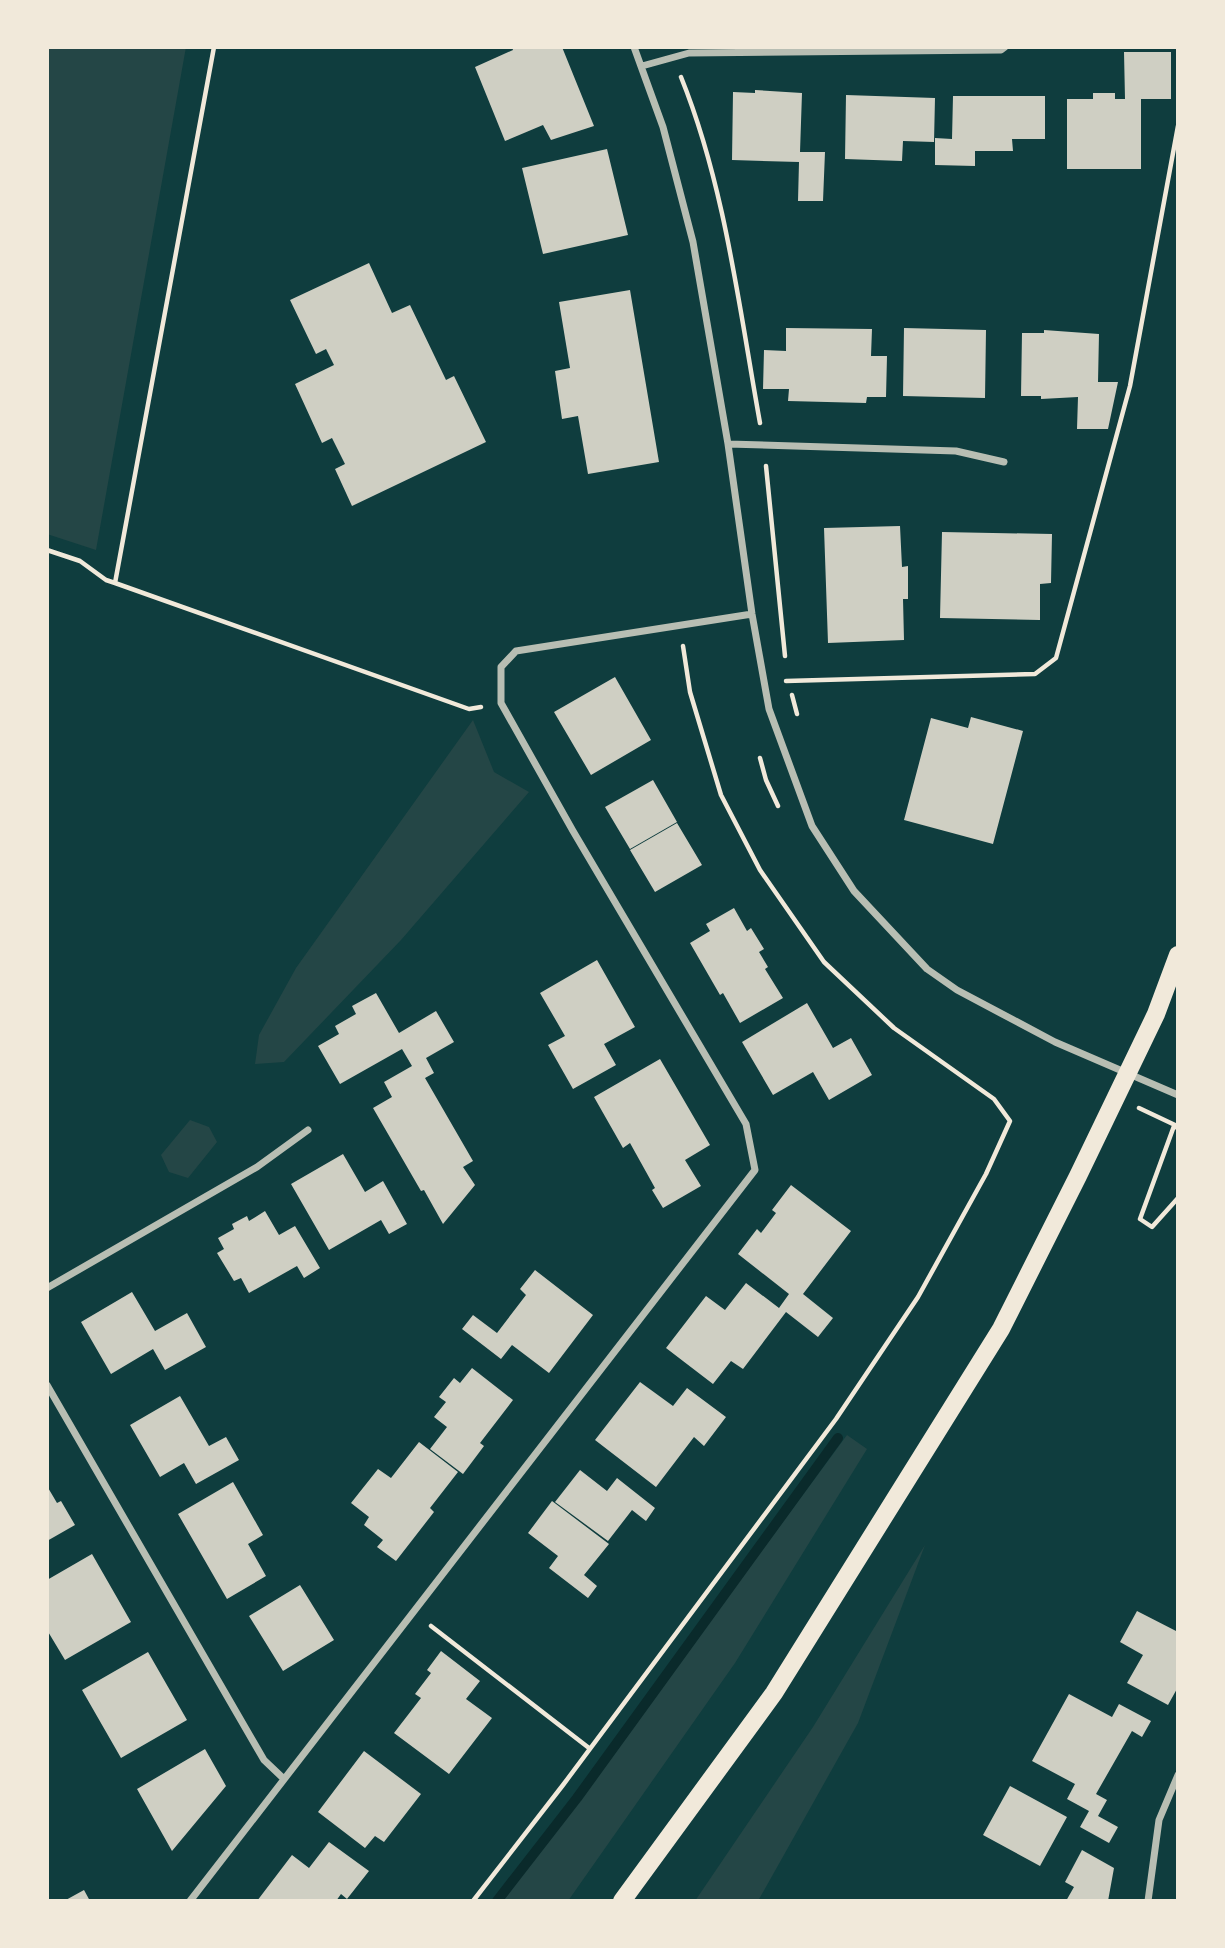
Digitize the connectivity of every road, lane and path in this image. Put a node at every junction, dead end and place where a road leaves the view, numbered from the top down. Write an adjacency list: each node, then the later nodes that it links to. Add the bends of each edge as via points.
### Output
1 (214, 47): 11 (path)
2 (634, 47): 5 (street)
3 (1005, 47): 4 (street)
4 (672, 57): 5 (street); 8 (path, via 695,114 728,243)
5 (642, 66): 7 (street, via 693,242)
6 (1178, 126): 14 (path, via 1130,386 1056,658 1035,674)
7 (728, 444): 8 (street); 12 (street)
8 (764, 445): 9 (street, via 956,450); 14 (path)
9 (1004, 462)
10 (47, 550): 11 (path, via 80,561)
11 (116, 583): 16 (path, via 468,709)
12 (752, 614): 13 (street); 15 (street)
13 (681, 626): 16 (street, via 516,651 501,667); 26 (path, via 690,692 721,795 760,870 824,962 894,1028 994,1099 1010,1121 918,1297 851,1397)
14 (787, 681): 15 (path); 17 (path)
15 (765, 682): 19 (street, via 769,709 813,826 854,891 927,969 1055,1042)
16 (501, 703): 25 (street, via 746,1125 755,1170)
17 (798, 718)
18 (1178, 955): 31 (main road, via 1156,1014 1001,1329 774,1693)
19 (1178, 1095)
20 (1178, 1129): 22 (path, via 1175,1125 1140,1219 1152,1227)
21 (308, 1130): 23 (street, via 257,1167)
22 (1178, 1198)
23 (47, 1288)
24 (47, 1385): 28 (street, via 264,1760)
25 (413, 1613): 26 (path); 28 (street)
26 (589, 1748): 30 (path)
27 (1178, 1776): 32 (street, via 1159,1820)
28 (284, 1779): 29 (street)
29 (190, 1901)
30 (473, 1901)
31 (622, 1901)
32 (1148, 1901)

